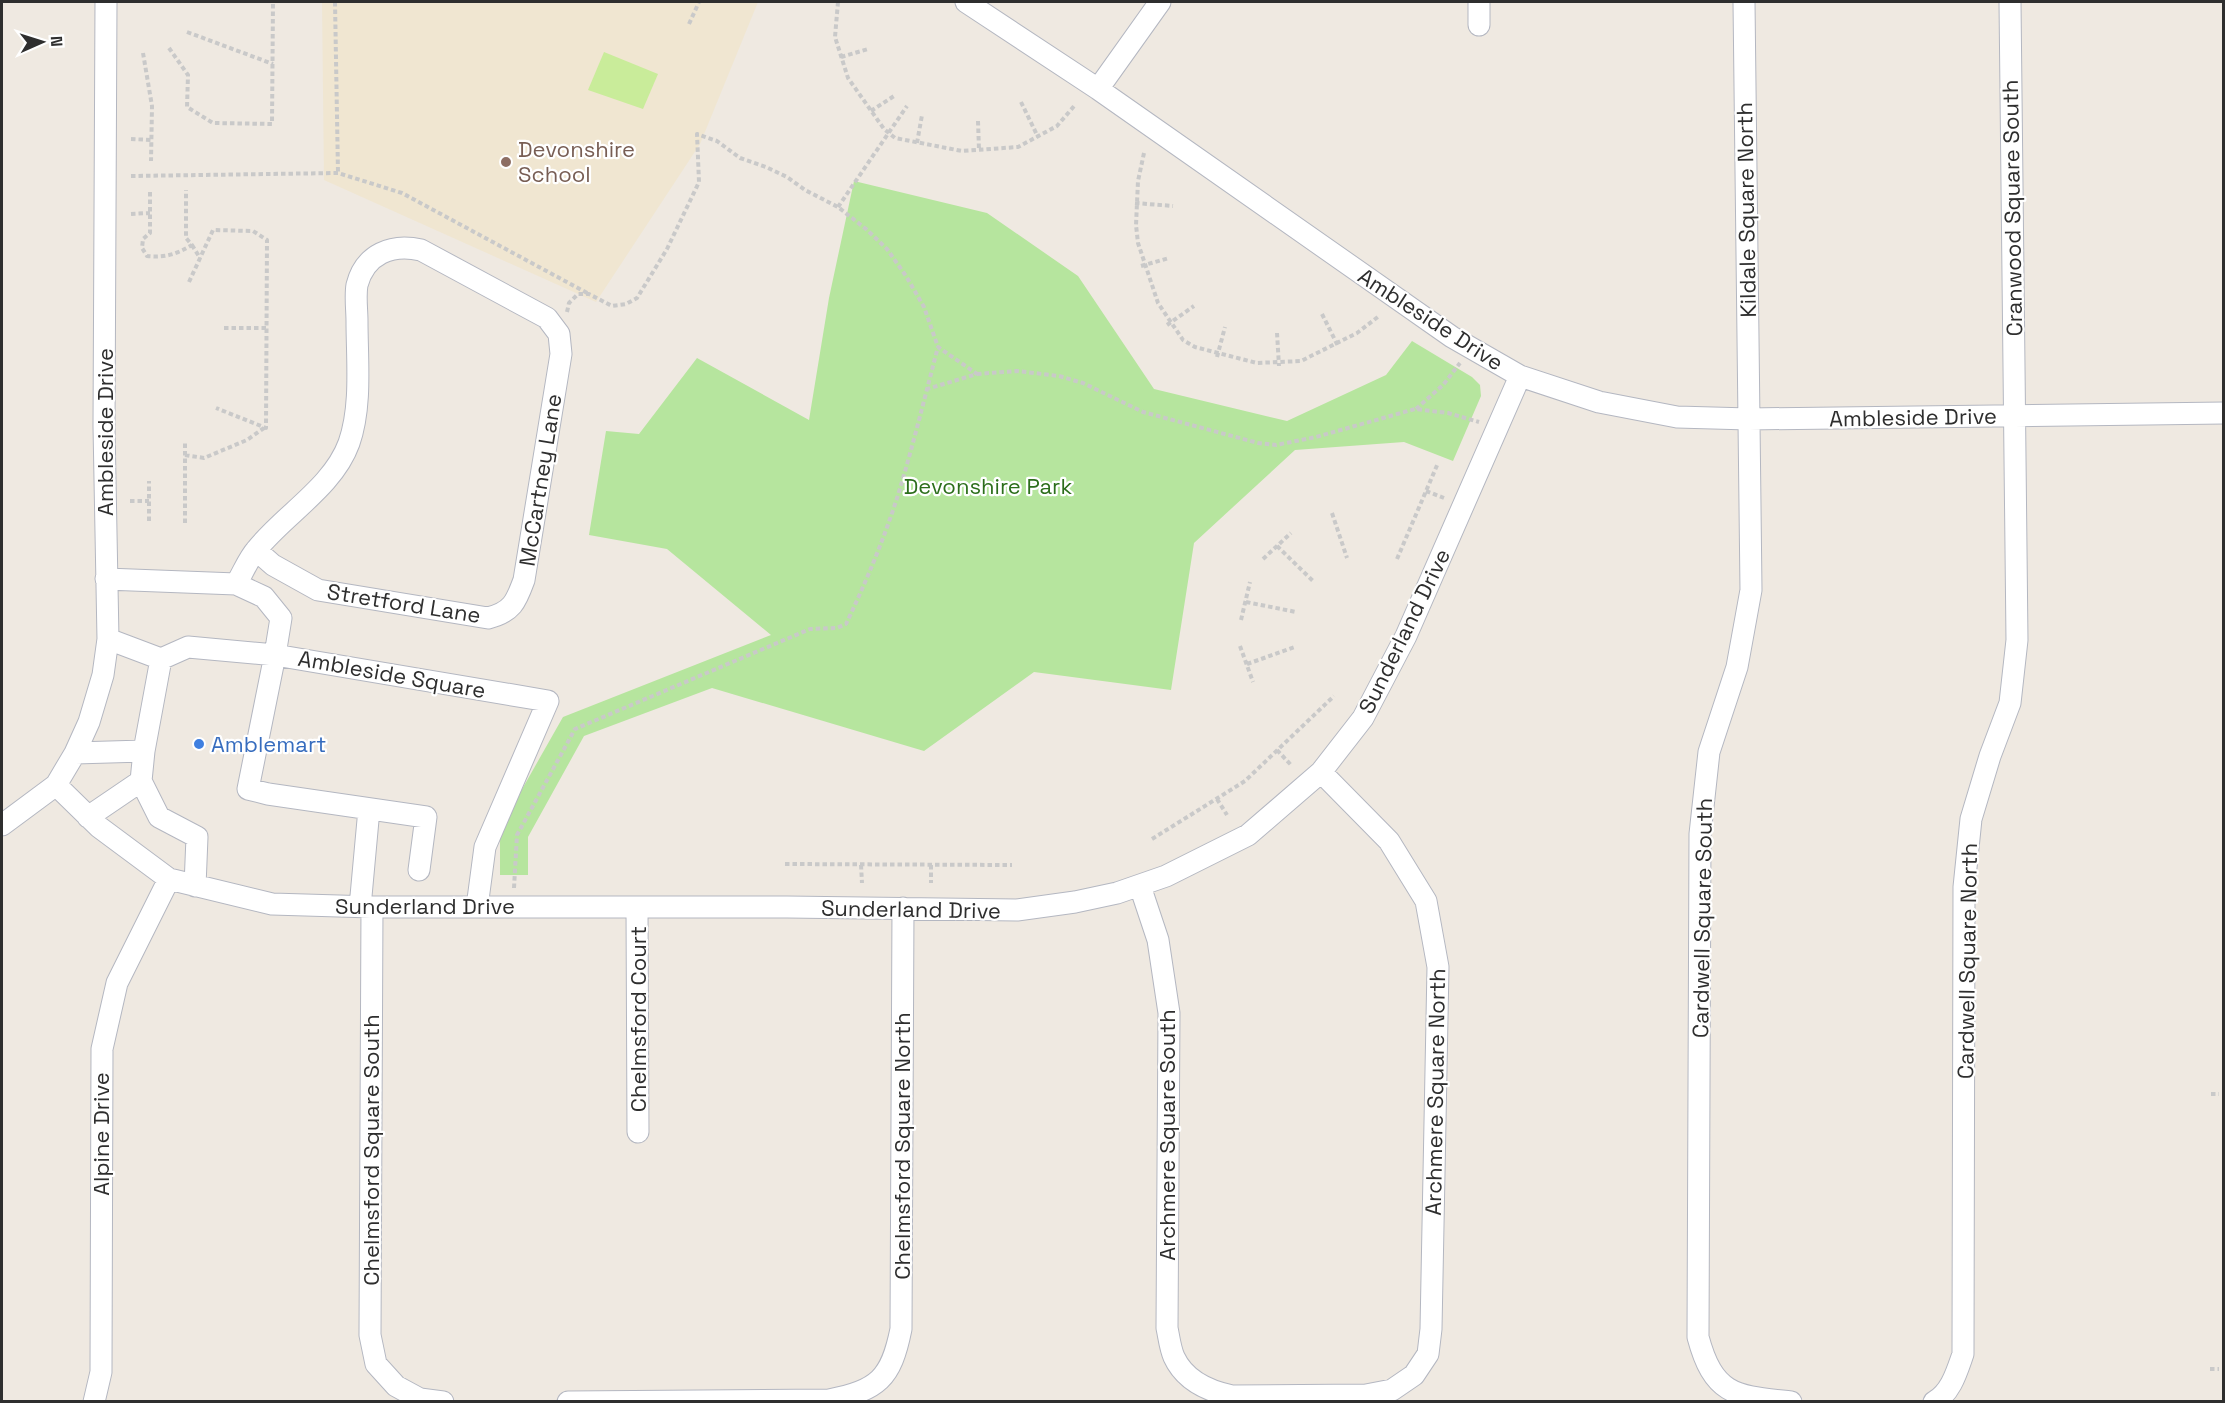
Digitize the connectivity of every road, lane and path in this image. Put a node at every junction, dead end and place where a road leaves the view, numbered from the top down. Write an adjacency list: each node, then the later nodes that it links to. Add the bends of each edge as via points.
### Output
1 (106, 2): 91 (street, Ambleside Drive)
2 (273, 2): 18 (path)
3 (335, 2): 35 (path)
4 (699, 2): 11 (path)
5 (838, 2): 17 (path, via 835,37)
6 (966, 2): 19 (street, Ambleside Drive)
7 (1160, 2): 19 (street)
8 (1479, 2): 12 (street)
9 (1744, 2): 71 (street, Kildale Square North)
10 (2010, 2): 70 (street, Cranwood Square South)
11 (690, 24)
12 (1479, 26)
13 (188, 32): 18 (path)
14 (169, 48): 18 (path, via 188,75 187,107 213,123 272,124)
15 (868, 49): 17 (path)
16 (143, 53): 30 (path, via 152,106)
17 (841, 57): 24 (path, via 848,78)
18 (273, 64)
19 (1098, 89): 60 (street, Ambleside Drive)
20 (894, 96): 24 (path)
21 (1021, 102): 28 (path)
22 (1075, 105): 28 (path, via 1057,126)
23 (907, 106): 27 (path)
24 (871, 111): 27 (path)
25 (922, 115): 31 (path)
26 (978, 122): 32 (path)
27 (890, 134): 31 (path); 41 (path)
28 (1038, 137): 32 (path, via 1018,147)
29 (131, 139): 30 (path)
30 (152, 140): 34 (path)
31 (917, 143): 32 (path)
32 (979, 150)
33 (1144, 153): 39 (path)
34 (151, 161)
35 (338, 173): 36 (path); 49 (path, via 402,193)
36 (131, 176)
37 (186, 190): 44 (path, via 186,238)
38 (150, 192): 43 (path)
39 (1136, 203): 40 (path); 47 (path)
40 (1173, 206)
41 (838, 207): 49 (path, via 787,177 740,158 717,141 697,134 699,182 667,249 637,298 612,306); 61 (path, via 887,249 924,307)
42 (131, 213): 43 (path)
43 (150, 213): 44 (path, via 150,233 143,239 142,248 147,256 171,256)
44 (192, 245): 45 (path)
45 (200, 258): 48 (path); 57 (path, via 213,230 253,231 267,240)
46 (1169, 258): 47 (path)
47 (1143, 266): 54 (path)
48 (189, 282)
49 (590, 294): 51 (path, via 578,294 569,303)
50 (1194, 306): 54 (path)
51 (567, 313)
52 (1322, 314): 59 (path)
53 (1379, 316): 59 (path)
54 (1169, 323): 62 (path, via 1183,340)
55 (1225, 327): 62 (path)
56 (224, 328): 57 (path)
57 (267, 328): 72 (path)
58 (1277, 333): 63 (path)
59 (1337, 345): 63 (path, via 1301,361)
60 (1468, 346): 65 (street, Ambleside Drive); 68 (path, via 1443,386)
61 (938, 347): 64 (path); 66 (path)
62 (1217, 355): 63 (path)
63 (1278, 364)
64 (976, 374): 66 (path); 68 (path, via 1017,371 1059,376 1083,382 1143,412 1276,445)
65 (1520, 376): 71 (street, Ambleside Drive, via 1599,402 1677,417); 73 (street, Sunderland Drive)
66 (927, 389): 132 (path, via 897,496 867,580 846,624 810,629 575,729 517,835)
67 (216, 408): 72 (path)
68 (1415, 410): 73 (path, via 1461,416)
69 (2223, 413): 70 (street, Ambleside Drive)
70 (2015, 415): 71 (street, Ambleside Drive); 141 (street, Cardwell Square North, via 2016,651 2010,703 1971,819 1964,887 1963,1354 1954,1378)
71 (1749, 419): 145 (street, Cardwell Square South, via 1751,590 1737,667 1709,752 1700,834 1698,1337 1704,1361 1733,1392)
72 (265, 428): 75 (path, via 204,458)
73 (1496, 430): 111 (street, Sunderland Drive, via 1406,636 1363,718)
74 (185, 443): 75 (path)
75 (185, 455): 84 (path)
76 (1438, 463): 78 (path)
77 (149, 481): 81 (path)
78 (1426, 491): 79 (path); 90 (path)
79 (1444, 498)
80 (130, 501): 81 (path)
81 (149, 501): 83 (path)
82 (1332, 513): 88 (path)
83 (149, 521)
84 (185, 523)
85 (1291, 533): 86 (path)
86 (1277, 546): 89 (path); 93 (path)
87 (256, 550): 94 (street); 96 (street, Stretford Lane, via 273,565 318,590 488,618); 96 (street, McCartney Lane, via 331,474 349,444 356,410 357,286 369,262 392,248 406,246 421,250 547,318 559,334 561,354 524,579)
88 (1347, 558)
89 (1263, 559)
90 (1397, 559)
91 (106, 579): 94 (street); 99 (street, Ambleside Drive)
92 (1250, 582): 95 (path)
93 (1313, 582)
94 (236, 584): 102 (street, via 264,597 281,618)
95 (1245, 602): 97 (path); 98 (path)
96 (513, 604)
97 (1296, 612)
98 (1241, 620)
99 (108, 639): 103 (street); 109 (street, Ambleside Drive, via 103,675)
100 (1240, 646): 104 (path)
101 (1295, 647): 104 (path)
102 (275, 655): 103 (street, via 188,647); 115 (street, Ambleside Square, via 248,789); 131 (street, Ambleside Square, via 548,701 485,847)
103 (161, 659): 108 (street)
104 (1247, 664): 105 (path)
105 (1253, 681)
106 (1334, 696): 107 (path)
107 (1277, 750): 110 (path); 114 (path, via 1245,781)
108 (144, 751): 109 (street); 112 (street)
109 (75, 753): 113 (street, Ambleside Drive)
110 (1291, 765)
111 (1321, 772): 129 (street, Sunderland Drive, via 1248,835); 140 (street, Archmere Square North, via 1389,841 1426,901 1438,967 1428,1354 1414,1375 1392,1390 1366,1395 1232,1396 1211,1392)
112 (141, 781): 117 (street); 128 (street, via 159,817 197,837)
113 (56, 785): 117 (street, Sunderland Drive); 118 (street, Ambleside Drive)
114 (1217, 799): 116 (path); 119 (path)
115 (369, 809): 124 (street, Ambleside Square, via 426,818); 130 (street)
116 (1227, 815)
117 (88, 818): 125 (street, Sunderland Drive)
118 (2, 825)
119 (1152, 839)
120 (785, 864): 121 (path)
121 (861, 865): 122 (path); 126 (path)
122 (930, 865): 123 (path); 127 (path)
123 (1012, 865)
124 (419, 870)
125 (169, 879): 128 (street, Sunderland Drive); 142 (street, Alpine Drive, via 117,983 102,1049 101,1372)
126 (862, 883)
127 (932, 883)
128 (195, 886): 130 (street, Sunderland Drive, via 272,904)
129 (1140, 886): 134 (street, Sunderland Drive, via 1075,902 1017,910); 140 (street, Archmere Square South, via 1158,940 1169,1013 1167,1328 1174,1357)
130 (366, 907): 131 (street, Sunderland Drive); 143 (street, Chelmsford Square South, via 370,1335 376,1364 396,1386 420,1399)
131 (477, 907): 132 (street, Sunderland Drive)
132 (513, 907): 133 (street, Sunderland Drive)
133 (637, 907): 134 (street, Sunderland Drive); 137 (street, Chelmsford Court)
134 (903, 908): 144 (street, Chelmsford Square North, via 901,1329 896,1357 881,1380 857,1394 829,1400)
135 (2211, 1094): 136 (path)
136 (2219, 1094)
137 (638, 1132)
138 (2210, 1369): 139 (path)
139 (2219, 1369)
140 (1192, 1380)
141 (1936, 1400)
142 (94, 1401)
143 (443, 1401)
144 (568, 1401)
145 (1791, 1401)

